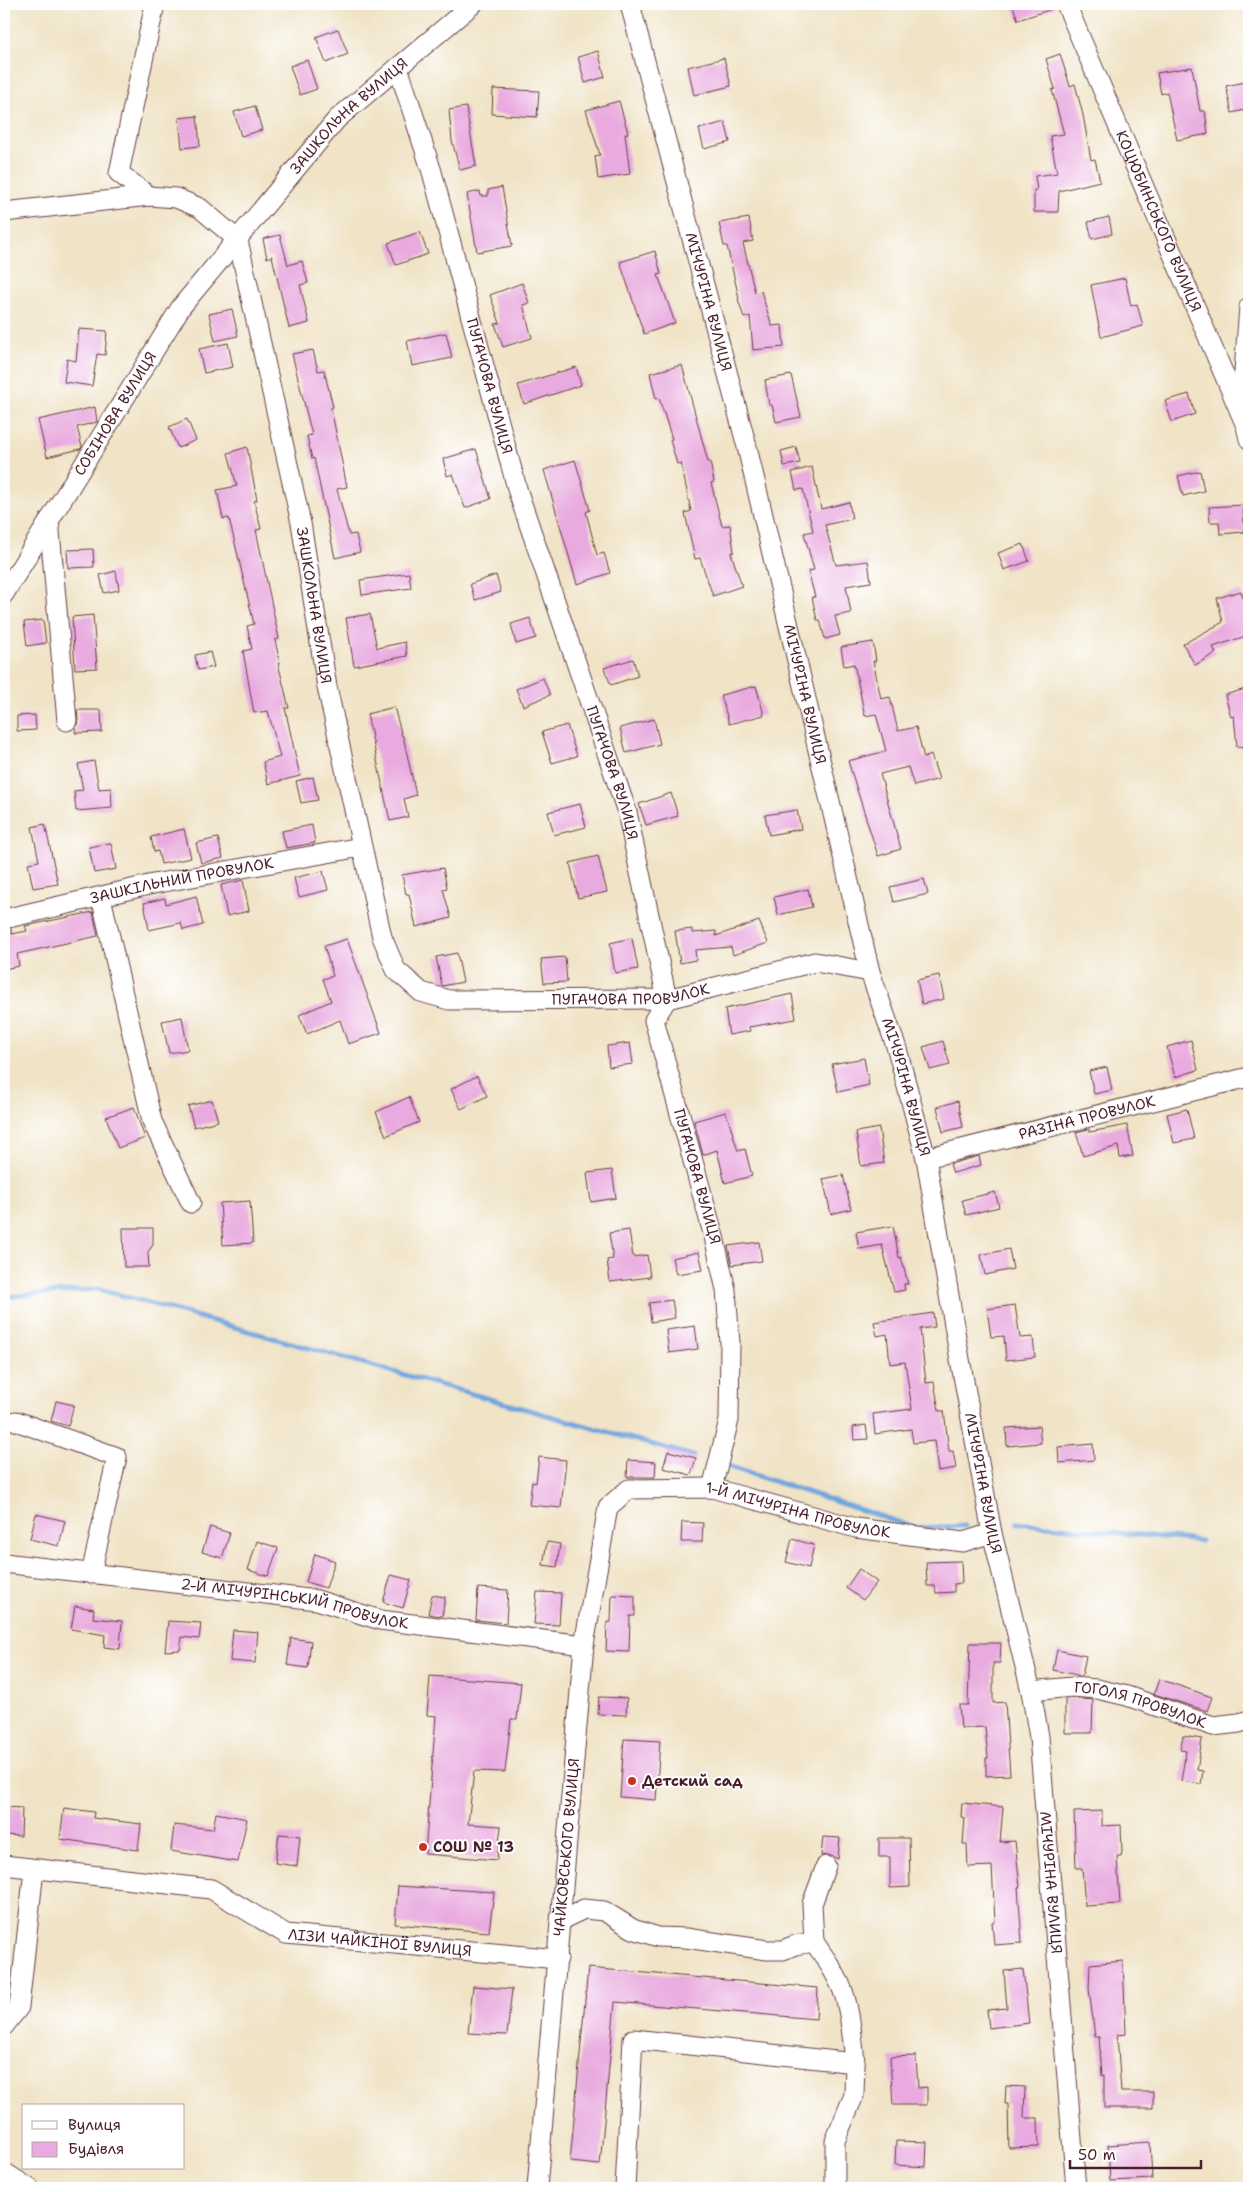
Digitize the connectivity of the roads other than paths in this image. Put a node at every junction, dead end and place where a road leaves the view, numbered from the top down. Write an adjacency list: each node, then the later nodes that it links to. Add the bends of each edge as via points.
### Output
1 (155, 4): 6 (street, via 119,173)
2 (473, 4): 5 (street, ЗАШКОЛЬНА ВУЛИЦЯ)
3 (630, 4): 19 (street, МІЧУРІНА ВУЛИЦЯ, via 748,447)
4 (1066, 4): 10 (street, КОЦЮБИНСЬКОГО ВУЛИЦЯ)
5 (398, 67): 8 (street, ЗАШКОЛЬНА ВУЛИЦЯ, via 337,119); 20 (street, ПУГАЧОВА ВУЛИЦЯ, via 432,172 518,492 627,812)
6 (149, 196): 7 (street); 8 (street, via 176,198 200,208)
7 (4, 212)
8 (238, 240): 12 (street, СОБІНОВА ВУЛИЦЯ, via 181,307); 15 (street, ЗАШКОЛЬНА ВУЛИЦЯ, via 301,523 327,687)
9 (1249, 307): 10 (street)
10 (1241, 414): 11 (street, КОЦЮБИНСЬКОГО ВУЛИЦЯ)
11 (1249, 438)
12 (50, 520): 13 (street, СОБІНОВА ВУЛИЦЯ); 14 (street)
13 (4, 594)
14 (67, 721)
15 (361, 847): 16 (street, ЗАШКІЛЬНИЙ ПРОВУЛОК, via 153,884); 18 (street, ЗАШКОЛЬНА ВУЛИЦЯ, via 382,937)
16 (101, 897): 17 (street, ЗАШКІЛЬНИЙ ПРОВУЛОК); 23 (street, via 152,1121)
17 (4, 919)
18 (396, 970): 20 (street, ПУГАЧОВА ПРОВУЛОК, via 421,992 449,1000)
19 (870, 972): 20 (street, ПУГАЧОВА ПРОВУЛОК, via 815,962); 22 (street, МІЧУРІНА ВУЛИЦЯ, via 898,1049)
20 (667, 999): 25 (street, ПУГАЧОВА ВУЛИЦЯ, via 654,1020 726,1290 730,1343 729,1420)
21 (1249, 1077): 22 (street, РАЗІНА ПРОВУЛОК)
22 (926, 1158): 27 (street, МІЧУРІНА ВУЛИЦЯ)
23 (191, 1203)
24 (16, 1422): 29 (street, via 117,1457)
25 (712, 1488): 26 (street, 1-Й МІЧУРІНА ПРОВУЛОК, via 629,1489); 27 (street, 1-Й МІЧУРІНА ПРОВУЛОК, via 856,1528 963,1542)
26 (608, 1507): 30 (street, ЧАЙКОВСЬКОГО ВУЛИЦЯ)
27 (992, 1534): 31 (street, МІЧУРІНА ВУЛИЦЯ)
28 (4, 1563): 29 (street, 2-Й МІЧУРІНСЬКИЙ ПРОВУЛОК)
29 (91, 1574): 30 (street, 2-Й МІЧУРІНСЬКИЙ ПРОВУЛОК, via 318,1600 380,1620)
30 (584, 1645): 36 (street, ЧАЙКОВСЬКОГО ВУЛИЦЯ)
31 (1031, 1691): 32 (street, ГОГОЛЯ ПРОВУЛОК, via 1072,1687 1097,1689 1213,1726); 46 (street, МІЧУРІНА ВУЛИЦЯ, via 1039,1737)
32 (1249, 1720)
33 (4, 1866): 35 (street, ЛІЗИ ЧАЙКІНОЇ ВУЛИЦЯ)
34 (826, 1866): 37 (street, via 812,1904)
35 (34, 1869): 38 (street, ЛІЗИ ЧАЙКІНОЇ ВУЛИЦЯ, via 211,1889 286,1934); 39 (street, via 19,2007)
36 (561, 1920): 37 (street, via 584,1909 604,1911 633,1929 658,1937 767,1950 783,1950); 38 (street, ЧАЙКОВСЬКОГО ВУЛИЦЯ)
37 (814, 1942): 40 (street, via 832,1968 845,1996)
38 (558, 1959): 43 (street, ЧАЙКОВСЬКОГО ВУЛИЦЯ)
39 (4, 2026)
40 (855, 2063): 44 (street, via 633,2039); 45 (street, via 854,2095 835,2141)
41 (4, 2172): 42 (street)
42 (29, 2188)
43 (537, 2188)
44 (625, 2188)
45 (835, 2188)
46 (1076, 2188)

